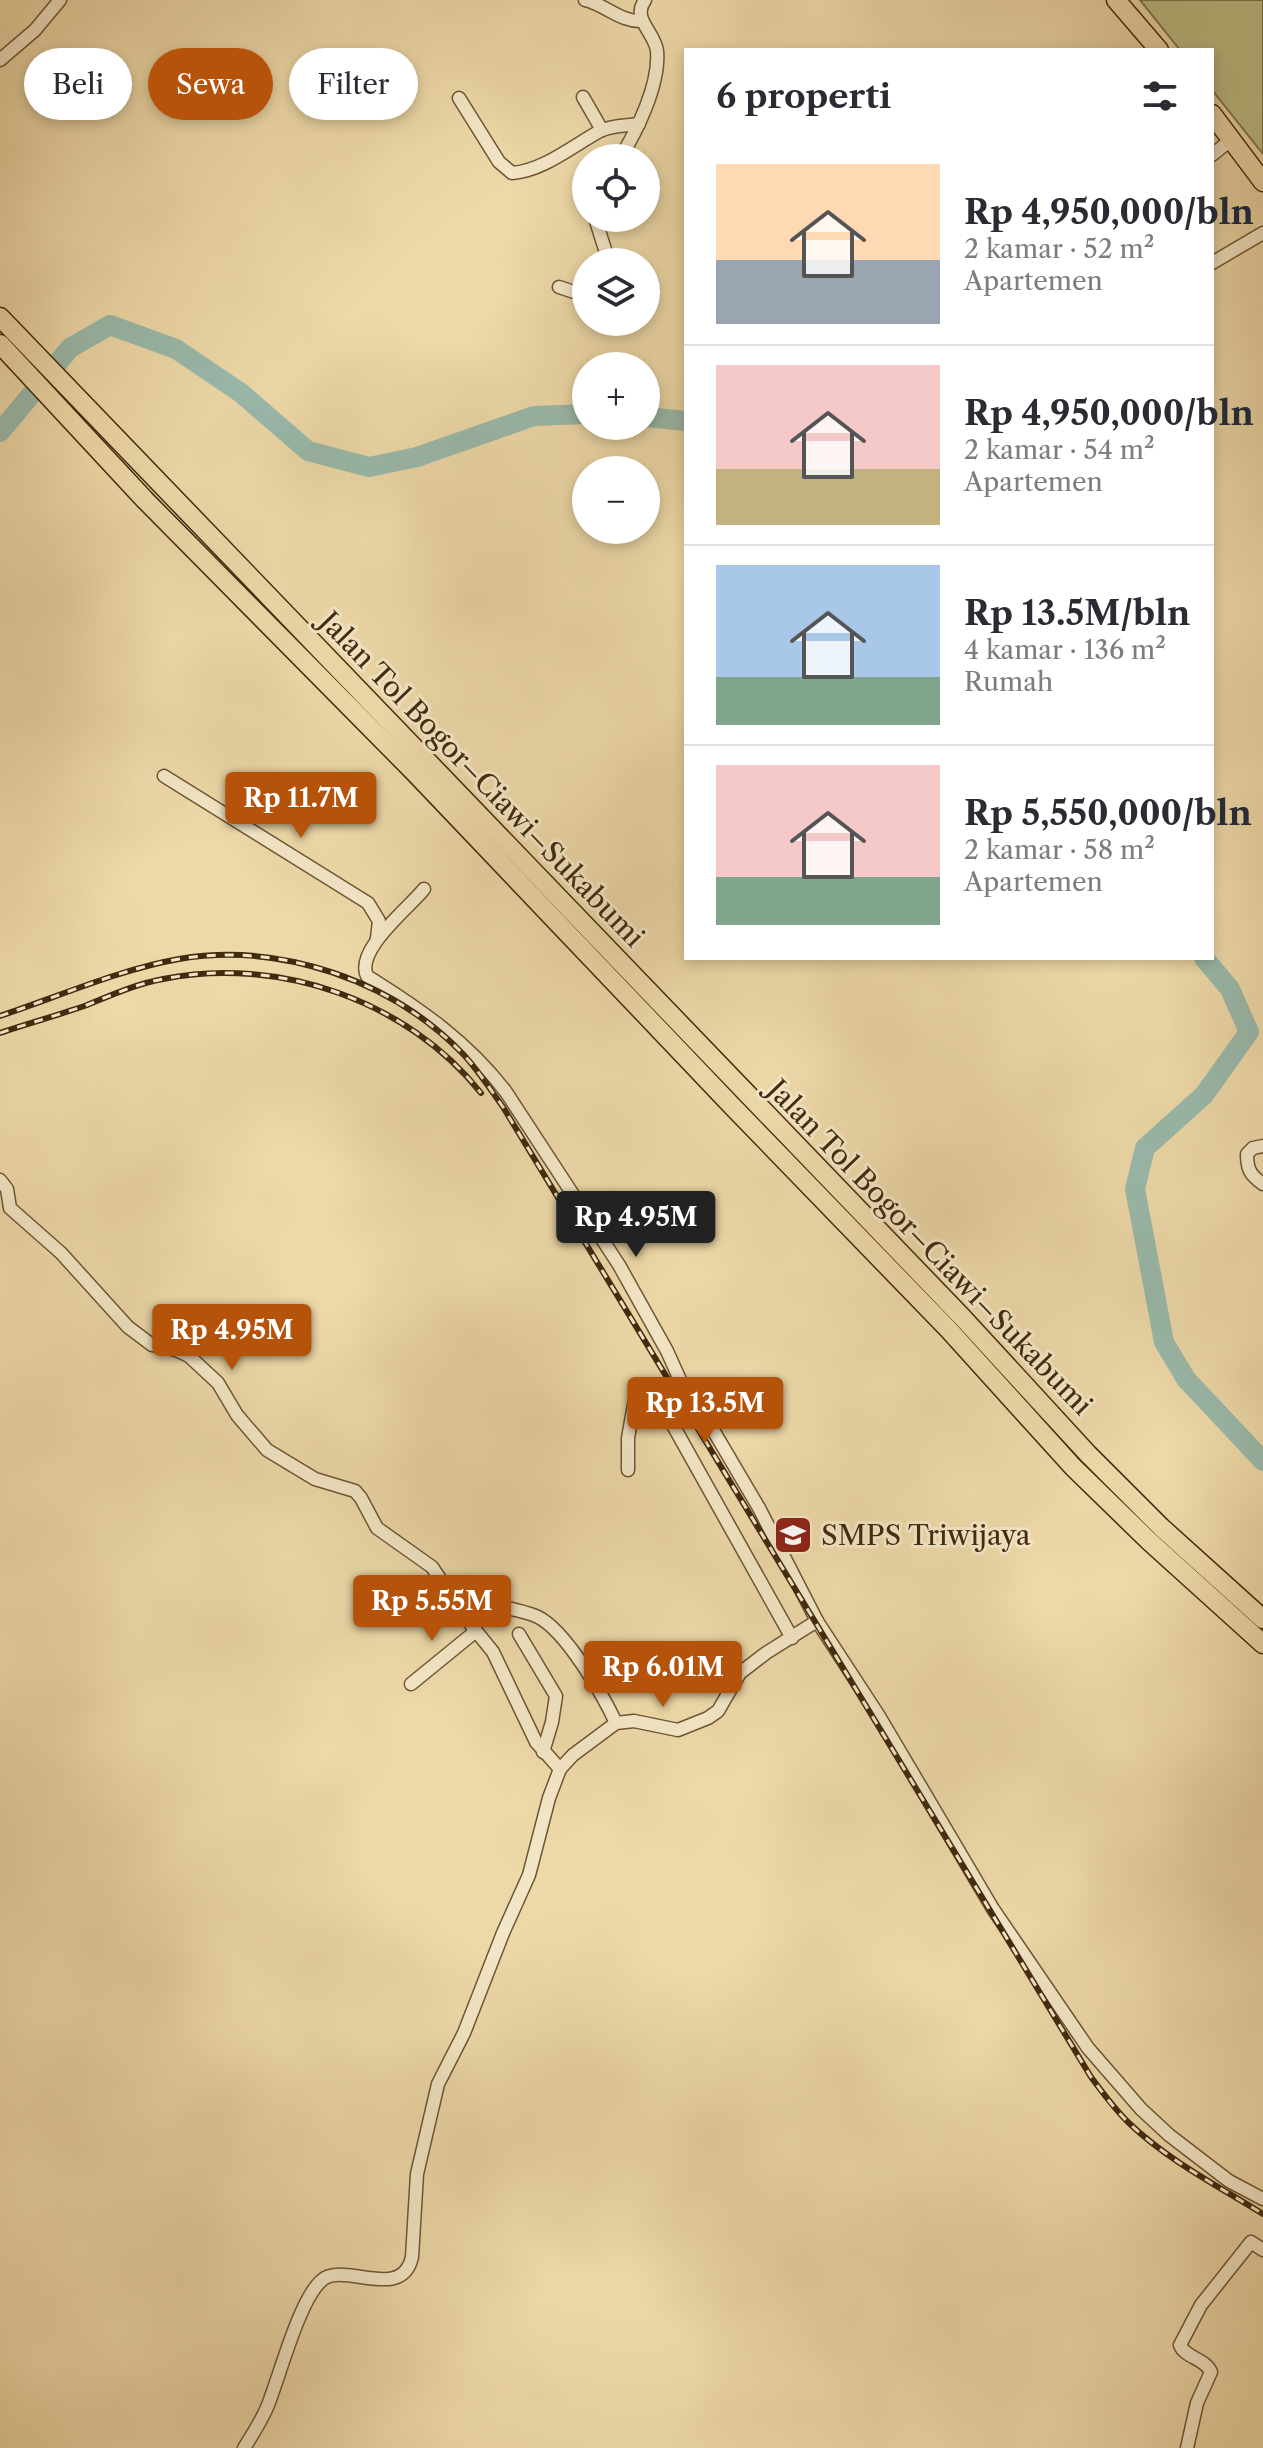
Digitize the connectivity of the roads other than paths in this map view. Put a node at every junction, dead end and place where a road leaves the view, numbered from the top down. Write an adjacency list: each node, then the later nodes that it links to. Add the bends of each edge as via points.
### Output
1 (60, 0): 7 (street)
2 (585, 0): 5 (street)
3 (645, 0): 5 (street)
4 (1116, 0): 6 (highway)
5 (642, 21): 11 (street, via 657,56)
6 (1157, 48)
7 (0, 60)
8 (583, 97): 12 (street)
9 (459, 98): 12 (street, via 499,162 512,173)
10 (1214, 116): 13 (highway)
11 (639, 124): 12 (street); 14 (street)
12 (602, 130)
13 (1232, 139): 15 (street); 16 (highway)
14 (628, 144)
15 (1214, 153)
16 (1263, 182)
17 (1263, 233): 18 (street)
18 (1214, 262)
19 (559, 287): 20 (street)
20 (572, 291)
21 (0, 317): 31 (highway, Jalan Tol Bogor–Ciawi–Sukabumi, via 1088,1454)
22 (0, 344): 36 (highway, Jalan Tol Bogor–Ciawi–Sukabumi, via 949,1330 1073,1467)
23 (164, 776): 25 (street, via 368,903 379,921)
24 (424, 889): 25 (street)
25 (377, 938): 32 (street, via 366,959 367,976 452,1034 506,1092 619,1265 681,1382 759,1508)
26 (1263, 1146): 28 (street, via 1247,1154 1252,1176)
27 (0, 1180): 30 (street, via 13,1211 61,1253 128,1327 152,1345 189,1356 218,1383 267,1450 315,1479 355,1491 377,1528 428,1563)
28 (1263, 1184)
29 (628, 1470): 35 (street, via 635,1399 655,1393)
30 (444, 1583): 33 (street); 38 (street, via 549,1624)
31 (1263, 1619)
32 (817, 1621): 35 (street); 41 (street, via 993,1909 1088,2048 1169,2135 1229,2181)
33 (476, 1631): 37 (street); 39 (street, via 497,1660 524,1723)
34 (519, 1634): 39 (street, via 556,1696)
35 (792, 1638): 38 (street, via 740,1673 718,1711 701,1722 678,1730 634,1721)
36 (1263, 1644)
37 (411, 1684)
38 (616, 1723): 40 (street)
39 (543, 1752): 40 (street)
40 (560, 1769): 43 (street, via 529,1875 438,2084 417,2174 409,2268 394,2278 332,2275 321,2280 291,2339 264,2415)
41 (1263, 2199)
42 (1263, 2250): 44 (street, via 1251,2242 1201,2305 1180,2345 1211,2372 1197,2403)
43 (244, 2448)
44 (1187, 2448)

